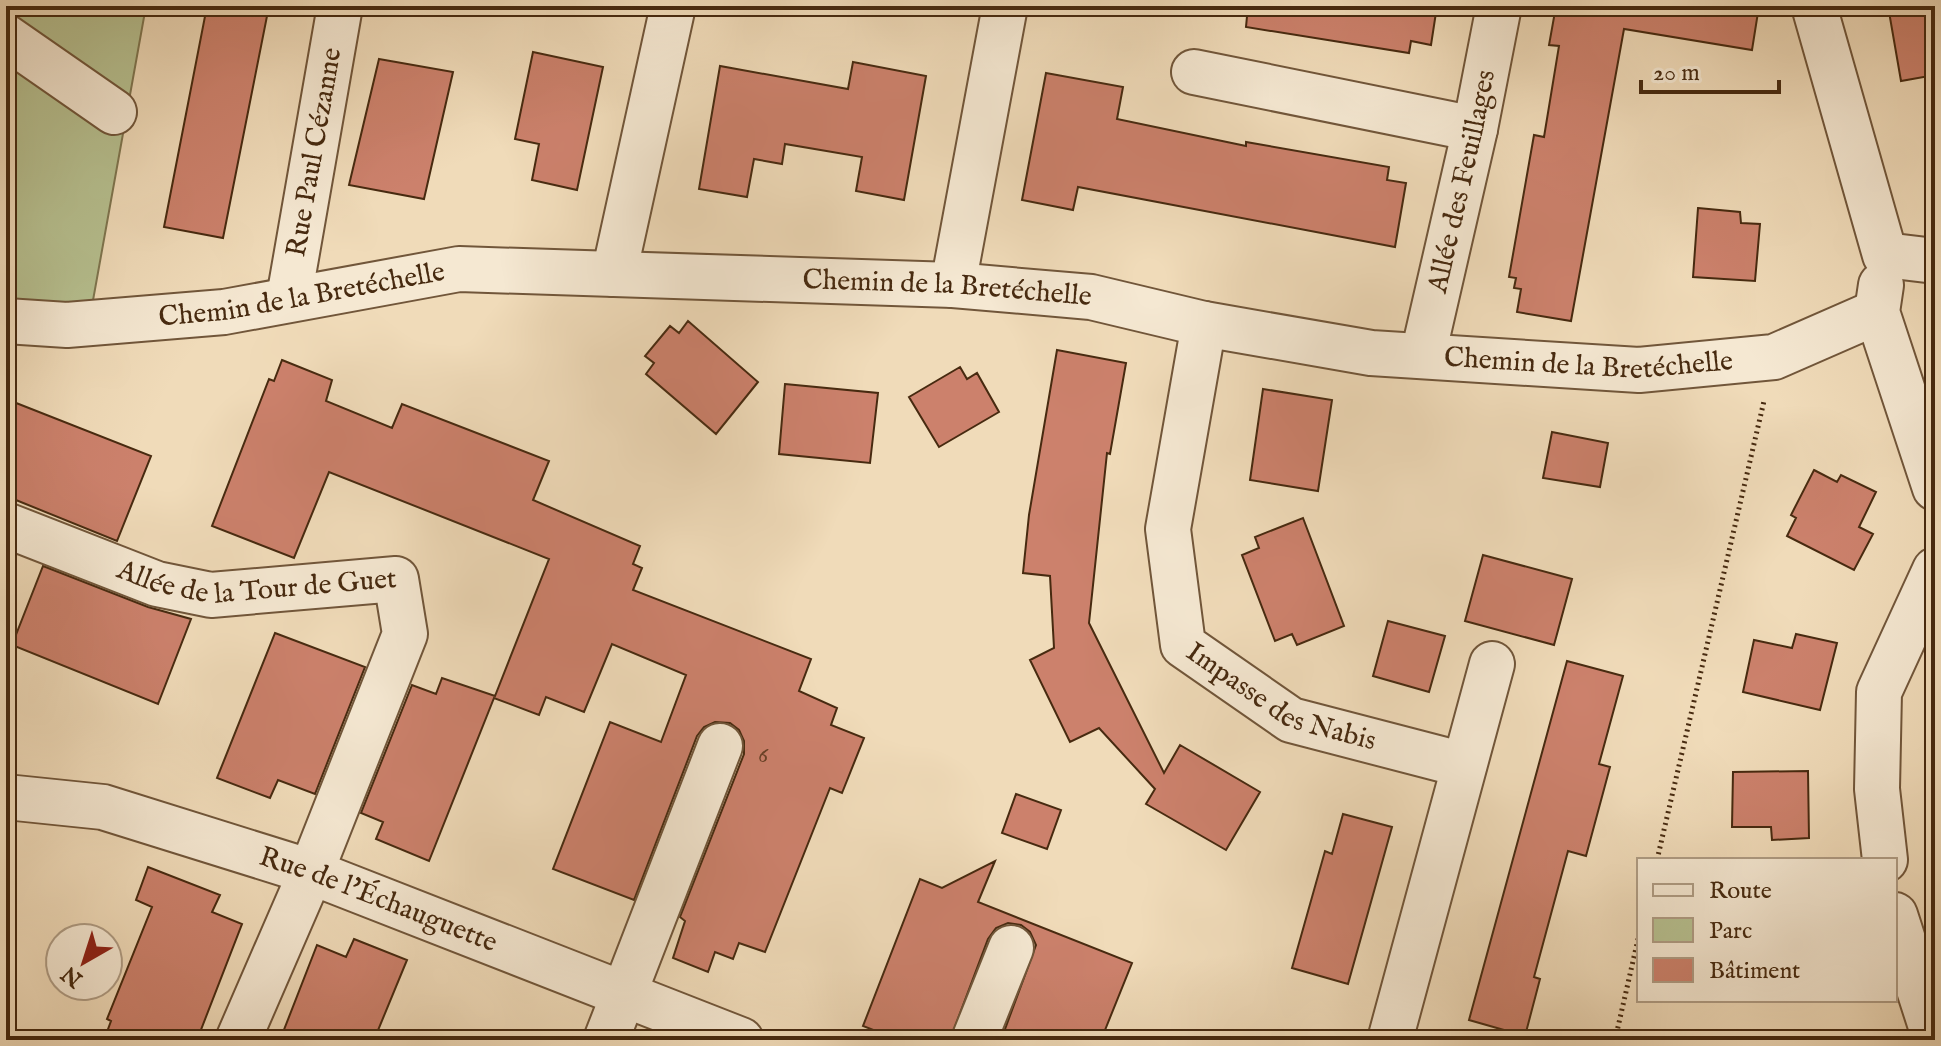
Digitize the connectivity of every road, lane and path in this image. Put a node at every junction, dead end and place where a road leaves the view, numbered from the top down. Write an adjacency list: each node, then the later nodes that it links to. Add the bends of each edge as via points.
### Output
1 (340, 6): 14 (street, Rue Paul Cézanne)
2 (673, 6): 12 (street)
3 (1005, 6): 13 (street)
4 (1499, 6): 9 (street, Allée des Feuillages)
5 (1814, 6): 10 (street)
6 (6, 37): 8 (street)
7 (1194, 72): 9 (street)
8 (114, 112)
9 (1475, 129): 18 (street, Allée des Feuillages)
10 (1885, 255): 11 (street); 15 (street)
11 (1935, 261)
12 (614, 274): 13 (street, Chemin de la Bretéchelle); 14 (street, Chemin de la Bretéchelle, via 459,269)
13 (953, 285): 17 (street, Chemin de la Bretéchelle, via 1091,297)
14 (289, 298): 16 (street, Chemin de la Bretéchelle, via 208,313 67,325)
15 (1877, 312): 19 (street, Chemin de la Bretéchelle); 20 (street)
16 (6, 321)
17 (1204, 324): 18 (street, Chemin de la Bretéchelle, via 1371,353); 25 (street, Impasse des Nabis, via 1168,529 1183,645 1291,720)
18 (1423, 355): 19 (street, Chemin de la Bretéchelle, via 1639,370)
19 (1774, 357): 27 (path)
20 (1935, 488)
21 (6, 525): 29 (street, Allée de la Tour de Guet, via 157,584 211,595 396,579 405,634)
22 (1935, 570): 28 (street, via 1879,692 1877,789)
23 (1492, 664): 25 (street)
24 (720, 746): 33 (street)
25 (1464, 765): 39 (street)
26 (7, 793): 29 (street, Rue de l'Échauguette, via 103,807)
27 (1657, 858)
28 (1885, 858)
29 (311, 872): 33 (street, Rue de l'Échauguette); 35 (street)
30 (1897, 921): 34 (street)
31 (1637, 944): 40 (path)
32 (1011, 948): 38 (street)
33 (624, 994): 36 (street); 37 (street, Rue de l'Échauguette)
34 (1935, 1039)
35 (238, 1040)
36 (606, 1040)
37 (741, 1040)
38 (974, 1040)
39 (1390, 1040)
40 (1615, 1040)

